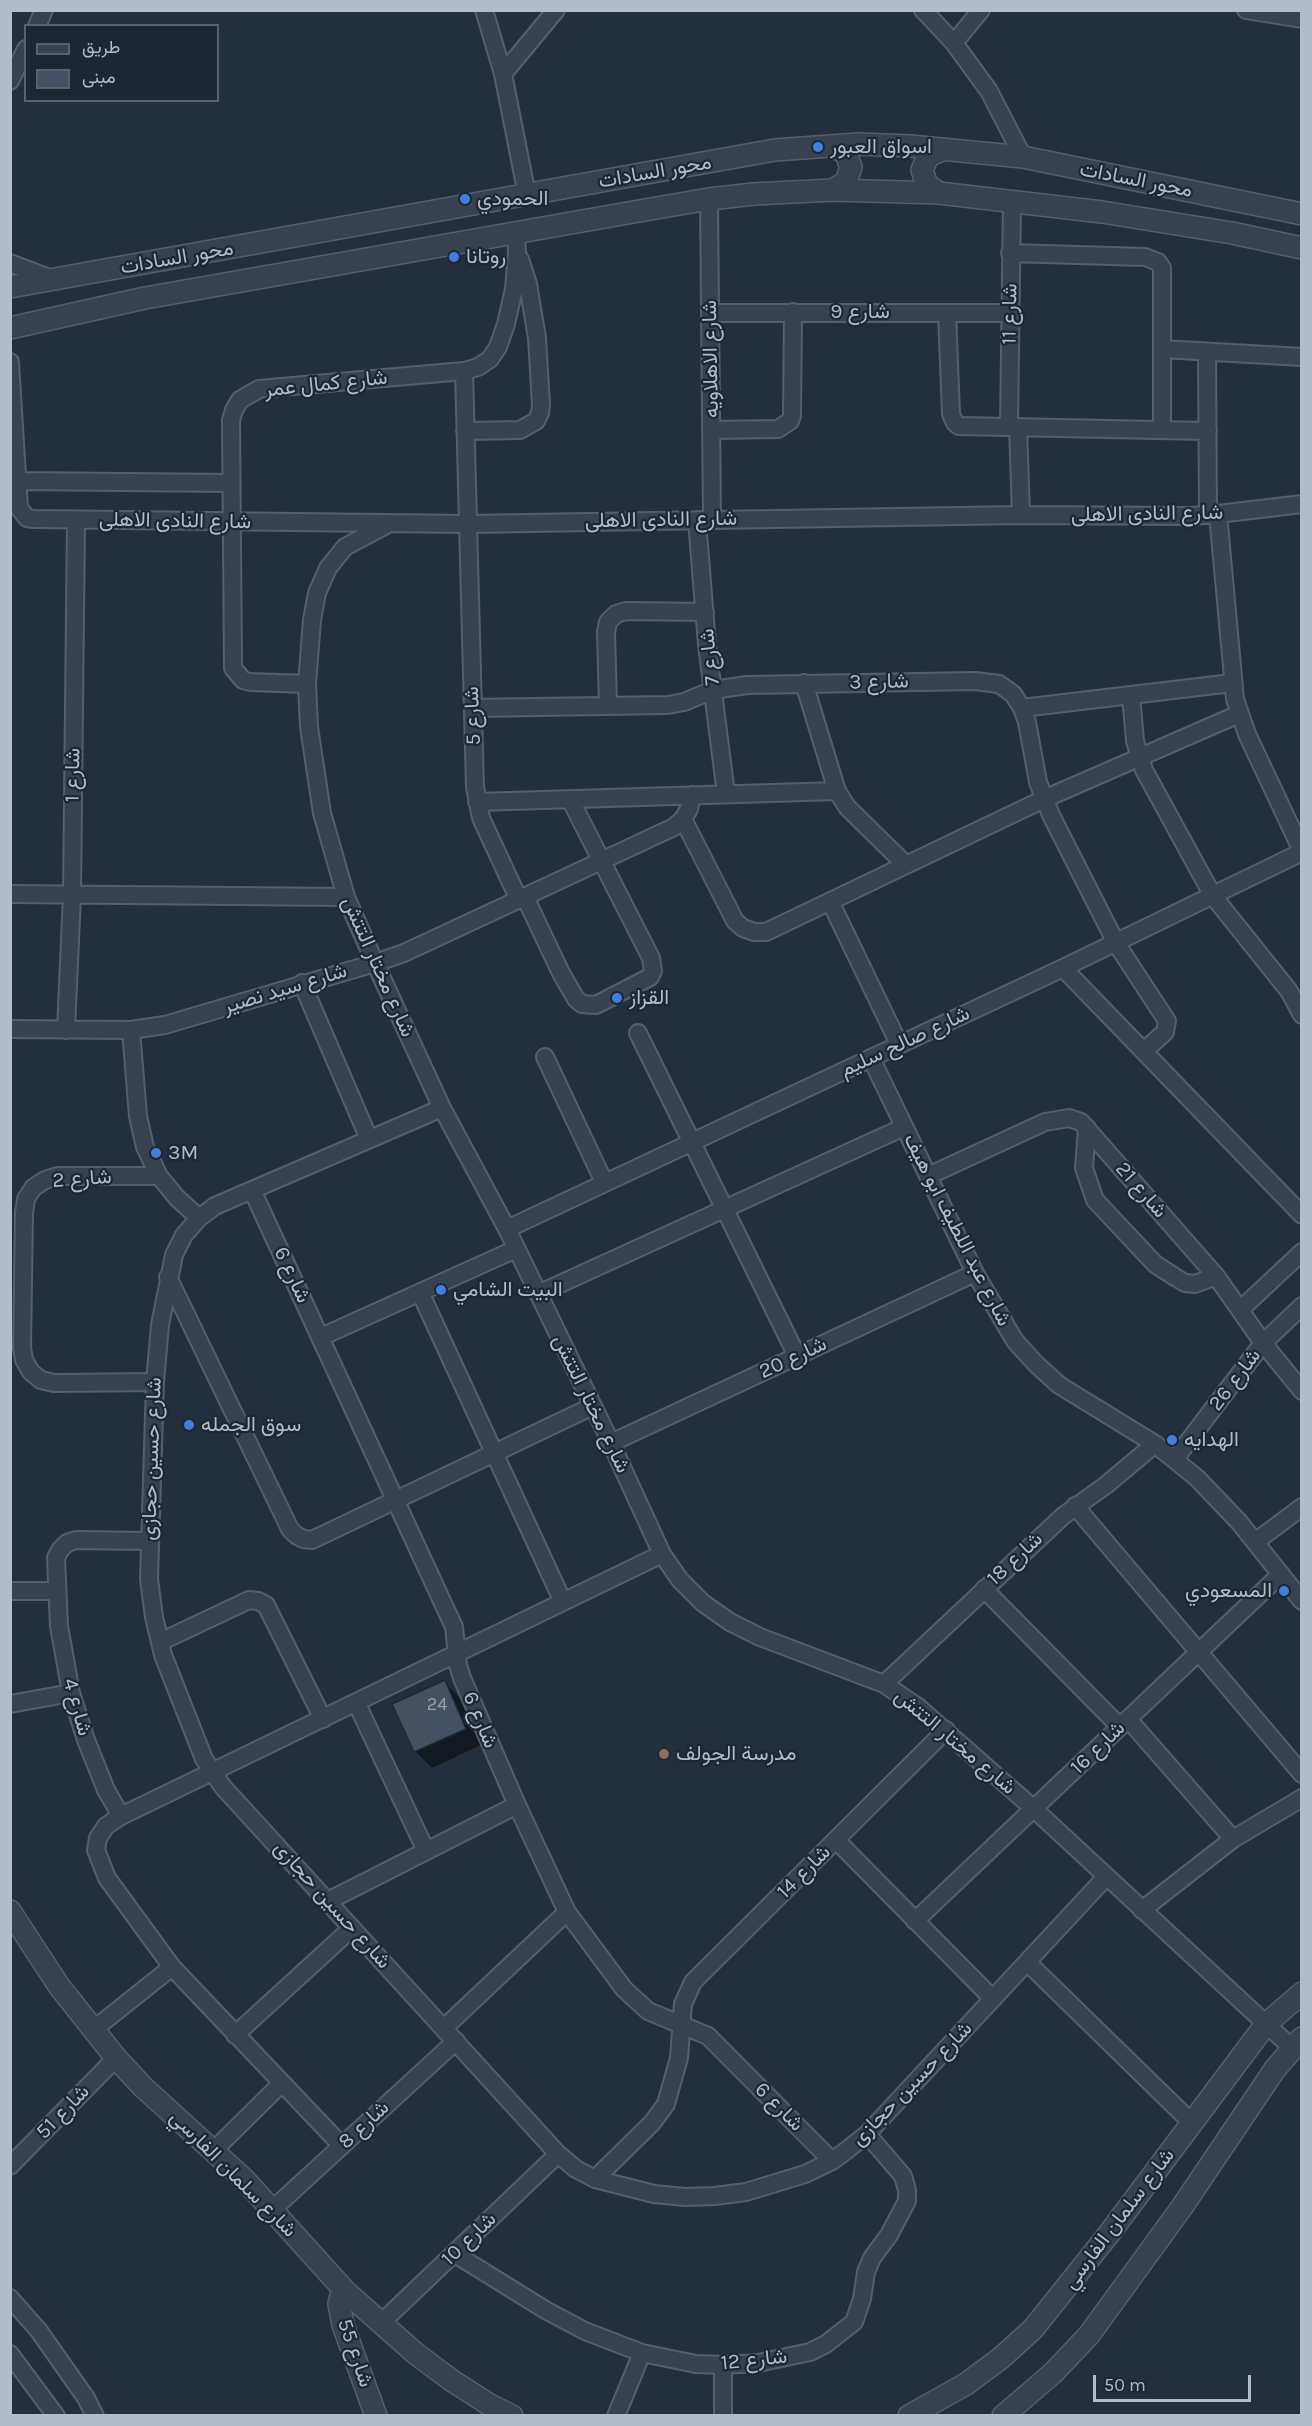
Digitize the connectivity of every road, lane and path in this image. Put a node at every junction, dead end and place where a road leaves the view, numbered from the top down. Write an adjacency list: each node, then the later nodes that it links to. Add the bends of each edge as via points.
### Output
1 (44, 10): 9 (street)
2 (484, 10): 12 (street)
3 (556, 10): 12 (street)
4 (923, 10): 10 (street)
5 (981, 10): 10 (street)
6 (1246, 10): 7 (street)
7 (1281, 13): 8 (street)
8 (1302, 20)
9 (38, 24)
10 (954, 43): 16 (street, via 989,91)
11 (24, 53): 13 (street)
12 (503, 74): 19 (street)
13 (10, 81)
14 (830, 146): 15 (street, محور السادات); 17 (street, via 845,152 851,167 846,182); 19 (street, محور السادات, via 775,150)
15 (942, 150): 16 (street, محور السادات); 18 (street, via 928,156 922,170 927,185)
16 (1023, 157): 22 (street, محور السادات)
17 (833, 190): 18 (street, محور السادات); 20 (street, محور السادات)
18 (939, 193): 21 (street, محور السادات)
19 (527, 195): 27 (street, محور السادات)
20 (709, 199): 23 (street, محور السادات); 30 (street, شارع الاهلاويه)
21 (1012, 201): 24 (street, محور السادات, via 1161,221); 25 (street, شارع 11)
22 (1302, 214)
23 (517, 243): 33 (street, محور السادات, via 146,298); 38 (street, شارع كمال عمر, via 513,289 498,348 490,359); 42 (street, via 533,314 540,413 536,421 520,430)
24 (1302, 248)
25 (1010, 253): 32 (street, شارع 11); 34 (street, via 1152,258 1162,268)
26 (10, 263): 27 (street)
27 (56, 280): 28 (street, محور السادات)
28 (10, 287)
29 (793, 312): 30 (street, شارع 9); 31 (street, شارع 9); 40 (street, via 790,421 778,429)
30 (710, 313): 40 (street, شارع الاهلاويه)
31 (947, 313): 32 (street, شارع 9); 39 (street, via 952,419 959,426)
32 (1010, 313): 39 (street, شارع 11)
33 (10, 328)
34 (1162, 349): 35 (street); 41 (street)
35 (1207, 352): 36 (street); 43 (street)
36 (1302, 357)
37 (10, 362): 44 (street)
38 (464, 371): 42 (street, شارع 5); 45 (street, شارع كمال عمر, via 249,393 240,400 231,420)
39 (1013, 427): 41 (street); 47 (street, شارع 11)
40 (712, 430): 50 (street, شارع الاهلاويه)
41 (1162, 430): 43 (street)
42 (465, 431): 53 (street, شارع 5)
43 (1208, 431): 48 (street)
44 (17, 481): 45 (street); 49 (street, شارع النادى الاهلى, via 22,514 34,519)
45 (231, 483): 51 (street, شارع كمال عمر)
46 (1302, 504): 48 (street, شارع النادى الاهلى)
47 (1021, 515): 48 (street, شارع النادى الاهلى); 50 (street, شارع النادى الاهلى)
48 (1213, 515): 56 (street)
49 (76, 520): 51 (street, شارع النادى الاهلى); 76 (street, شارع 1)
50 (704, 520): 53 (street, شارع النادى الاهلى); 54 (street, شارع 7)
51 (231, 521): 52 (street, شارع النادى الاهلى); 57 (street, شارع كمال عمر, via 233,668 250,682)
52 (390, 523): 53 (street, شارع النادى الاهلى); 57 (street, شارع مختار التتش, via 345,547 328,568 317,593)
53 (468, 524): 61 (street, شارع 5)
54 (705, 612): 58 (street, شارع 7); 60 (street, via 615,614 606,632)
55 (804, 683): 58 (street, شارع 3); 62 (street, شارع 3, via 991,683 1013,694); 65 (street)
56 (1232, 683): 59 (street); 63 (street)
57 (307, 684): 78 (street, شارع مختار التتش, via 318,792)
58 (713, 690): 60 (street, شارع 3, via 668,705); 66 (street, شارع 7)
59 (1131, 695): 62 (street); 64 (street)
60 (608, 705): 61 (street, شارع 3)
61 (473, 708): 70 (street, شارع 5)
62 (1022, 708): 69 (street, شارع 3)
63 (1239, 714): 64 (street); 72 (street)
64 (1138, 756): 69 (street); 77 (street)
65 (837, 791): 66 (street); 74 (street, via 847,807)
66 (726, 794): 67 (street)
67 (692, 795): 68 (street); 71 (street)
68 (570, 799): 70 (street); 73 (street, شارع 5)
69 (1044, 799): 74 (street); 81 (street, شارع 3)
70 (477, 802): 79 (street, شارع 5, via 488,834)
71 (683, 819): 73 (street, شارع سيد نصير); 80 (street, via 735,921 743,928 766,932)
72 (1299, 857): 77 (street, شارع صالح سليم)
73 (602, 861): 79 (street, شارع سيد نصير); 79 (street, شارع 5, via 653,964 650,977 596,1005 576,999)
74 (905, 864): 80 (street)
75 (10, 894): 76 (street)
76 (72, 896): 78 (street); 87 (street, شارع 1)
77 (1213, 896): 81 (street, شارع صالح سليم); 85 (street, via 1289,991)
78 (346, 897): 82 (street, شارع مختار التتش)
79 (522, 898): 82 (street, شارع سيد نصير)
80 (830, 901): 90 (street)
81 (1116, 942): 83 (street, شارع صالح سليم); 91 (street, شارع 3, via 1167,1021 1165,1032)
82 (375, 963): 84 (street, شارع سيد نصير); 94 (street, شارع مختار التتش)
83 (1064, 968): 90 (street, شارع صالح سليم); 91 (street)
84 (302, 983): 88 (street, شارع سيد نصير, via 182,1021); 97 (street)
85 (1302, 1015)
86 (10, 1029): 87 (street, شارع سيد نصير)
87 (66, 1030): 88 (street, شارع سيد نصير)
88 (131, 1030): 99 (street, via 138,1116)
89 (638, 1033): 98 (street)
90 (899, 1044): 93 (street, شارع صالح سليم)
91 (1144, 1051): 104 (street)
92 (545, 1056): 101 (street)
93 (871, 1058): 95 (street, شارع عبد اللطيف ابو هيف); 98 (street, شارع صالح سليم)
94 (442, 1108): 97 (street, شارع حسين حجازى); 106 (street, شارع مختار التتش)
95 (904, 1127): 100 (street, شارع عبد اللطيف ابو هيف); 103 (street)
96 (1087, 1128): 100 (street, via 1069,1118 1045,1122); 110 (street, شارع 21); 110 (street, via 1084,1168 1095,1200 1155,1264 1174,1277 1195,1284)
97 (369, 1139): 102 (street, شارع حسين حجازى)
98 (691, 1141): 101 (street, شارع صالح سليم); 103 (street)
99 (159, 1176): 105 (street); 119 (street, شارع 2, via 58,1176 45,1180 33,1188 27,1199 24,1224 22,1348 31,1372 54,1383)
100 (928, 1176): 109 (street, شارع عبد اللطيف ابو هيف)
101 (604, 1182): 106 (street, شارع صالح سليم)
102 (252, 1190): 105 (street, شارع حسين حجازى, via 215,1206); 116 (street, شارع 6)
103 (724, 1209): 113 (street); 118 (street)
104 (1302, 1215)
105 (199, 1218): 111 (street, شارع حسين حجازى, via 184,1235)
106 (507, 1229): 107 (street, شارع مختار التتش)
107 (516, 1249): 112 (street); 113 (street, شارع مختار التتش)
108 (1302, 1252): 115 (street)
109 (975, 1273): 118 (street, شارع 20); 123 (street, شارع عبد اللطيف ابو هيف, via 1004,1324 1036,1364 1059,1384)
110 (1216, 1276): 115 (street, شارع 21)
111 (168, 1277): 119 (street, شارع حسين حجازى); 126 (street, via 296,1535 312,1540)
112 (420, 1292): 116 (street); 124 (street)
113 (538, 1294): 121 (street, شارع مختار التتش)
114 (1302, 1306): 117 (street, شارع 26)
115 (1240, 1310): 117 (street, شارع 21)
116 (321, 1337): 126 (street, شارع 6)
117 (1263, 1343): 120 (street, شارع 21); 125 (street, شارع 26)
118 (797, 1356): 122 (street, شارع 20)
119 (154, 1382): 129 (street, شارع حسين حجازى)
120 (1302, 1391)
121 (592, 1406): 122 (street, شارع مختار التتش); 124 (street)
122 (611, 1443): 131 (street, شارع مختار التتش)
123 (1155, 1444): 125 (street, شارع عبد اللطيف ابو هيف); 127 (street, شارع 18)
124 (494, 1453): 126 (street); 137 (street)
125 (1174, 1460): 130 (street, شارع عبد اللطيف ابو هيف, via 1197,1478)
126 (397, 1499): 140 (street, شارع 6, via 454,1627)
127 (1075, 1506): 133 (street, شارع 18); 139 (street)
128 (1302, 1507): 130 (street)
129 (149, 1541): 135 (street, شارع 4, via 76,1540 67,1544 56,1558); 138 (street, شارع حسين حجازى, via 149,1579)
130 (1255, 1542): 132 (street, شارع عبد اللطيف ابو هيف)
131 (662, 1554): 137 (street); 141 (street, شارع مختار التتش, via 703,1603 730,1622)
132 (1281, 1575): 136 (street, شارع عبد اللطيف ابو هيف); 139 (street, شارع 16)
133 (984, 1589): 141 (street, شارع 18); 146 (street)
134 (10, 1591): 135 (street)
135 (56, 1591): 142 (street, شارع 4)
136 (1302, 1601)
137 (563, 1602): 140 (street)
138 (160, 1642): 145 (street, via 249,1600 258,1601 266,1605); 148 (street, شارع حسين حجازى, via 194,1737)
139 (1199, 1652): 146 (street, شارع 16); 149 (street)
140 (457, 1654): 143 (street); 151 (street, شارع 6, via 462,1678)
141 (884, 1684): 147 (street, شارع مختار التتش)
142 (71, 1693): 144 (street); 153 (street, شارع 4, via 106,1790)
143 (356, 1702): 145 (street); 156 (street)
144 (10, 1704)
145 (322, 1719): 148 (street)
146 (1124, 1723): 152 (street, شارع 16); 154 (street)
147 (946, 1730): 152 (street, شارع مختار التتش); 155 (street, شارع 14)
148 (212, 1773): 153 (street); 158 (street, شارع حسين حجازى)
149 (1302, 1774)
150 (1302, 1798): 154 (street)
151 (517, 1805): 156 (street); 161 (street, شارع 6)
152 (1034, 1809): 157 (street, شارع مختار التتش); 162 (street, شارع 16)
153 (121, 1816): 165 (street, via 106,1826 98,1838 99,1863)
154 (1233, 1839): 159 (street)
155 (836, 1840): 162 (street); 168 (street, شارع 14, via 693,1982 683,2004)
156 (426, 1851): 158 (street)
157 (1106, 1877): 159 (street, شارع مختار التتش); 164 (street, شارع حسين حجازى)
158 (328, 1901): 163 (street, شارع حسين حجازى)
159 (1142, 1910): 169 (street, شارع مختار التتش)
160 (10, 1911): 171 (street, شارع سلمان الفارسي)
161 (567, 1912): 168 (street, شارع 6, via 624,1989 648,2011); 170 (street)
162 (915, 1921): 167 (street)
163 (352, 1928): 170 (street, شارع حسين حجازى); 172 (street)
164 (1028, 1962): 167 (street, شارع حسين حجازى); 177 (street)
165 (172, 1967): 171 (street); 172 (street)
166 (1302, 1993): 169 (street, شارع سلمان الفارسي)
167 (993, 1999): 178 (street, شارع حسين حجازى)
168 (681, 2024): 182 (street, شارع 6, via 708,2036); 184 (street, شارع 14, via 679,2058 666,2104)
169 (1266, 2024): 174 (street, شارع مختار التتش); 177 (street, شارع سلمان الفارسي)
170 (444, 2028): 173 (street, شارع حسين حجازى)
171 (93, 2030): 175 (street, شارع سلمان الفارسي)
172 (235, 2035): 176 (street)
173 (456, 2041): 179 (street, شارع 8); 181 (street, شارع حسين حجازى)
174 (1297, 2043): 201 (street, شارع سلمان الفارسي, via 1089,2336 1053,2373)
175 (116, 2058): 180 (street, شارع سلمان الفارسي); 183 (street, شارع 51)
176 (282, 2083): 179 (street); 180 (street)
177 (1192, 2124): 200 (street, شارع سلمان الفارسي, via 1033,2329 966,2384)
178 (867, 2134): 182 (street, شارع حسين حجازى); 192 (street, شارع 12, via 903,2176 907,2201 869,2265 854,2322 810,2352 758,2363)
179 (342, 2146): 185 (street, شارع 8)
180 (213, 2151): 185 (street, شارع سلمان الفارسي)
181 (558, 2154): 184 (street, شارع حسين حجازى); 186 (street, شارع 10)
182 (832, 2161): 184 (street, شارع حسين حجازى, via 776,2184 715,2196 654,2194)
183 (10, 2166)
184 (595, 2179)
185 (273, 2209): 187 (street, شارع سلمان الفارسي)
186 (455, 2253): 189 (street, شارع 10); 190 (street, شارع 12, via 546,2311)
187 (346, 2292): 189 (street, شارع سلمان الفارسي); 196 (street, شارع 55, via 339,2304 343,2325)
188 (10, 2298): 195 (street, via 46,2341)
189 (380, 2324): 193 (street, شارع سلمان الفارسي)
190 (642, 2353): 192 (street, شارع 12, via 687,2363); 198 (street)
191 (10, 2354): 194 (street)
192 (723, 2365): 199 (street)
193 (488, 2410): 197 (street, شارع سلمان الفارسي)
194 (56, 2415)
195 (94, 2415)
196 (376, 2415)
197 (512, 2415)
198 (616, 2415)
199 (723, 2415)
200 (909, 2415)
201 (1002, 2415)

